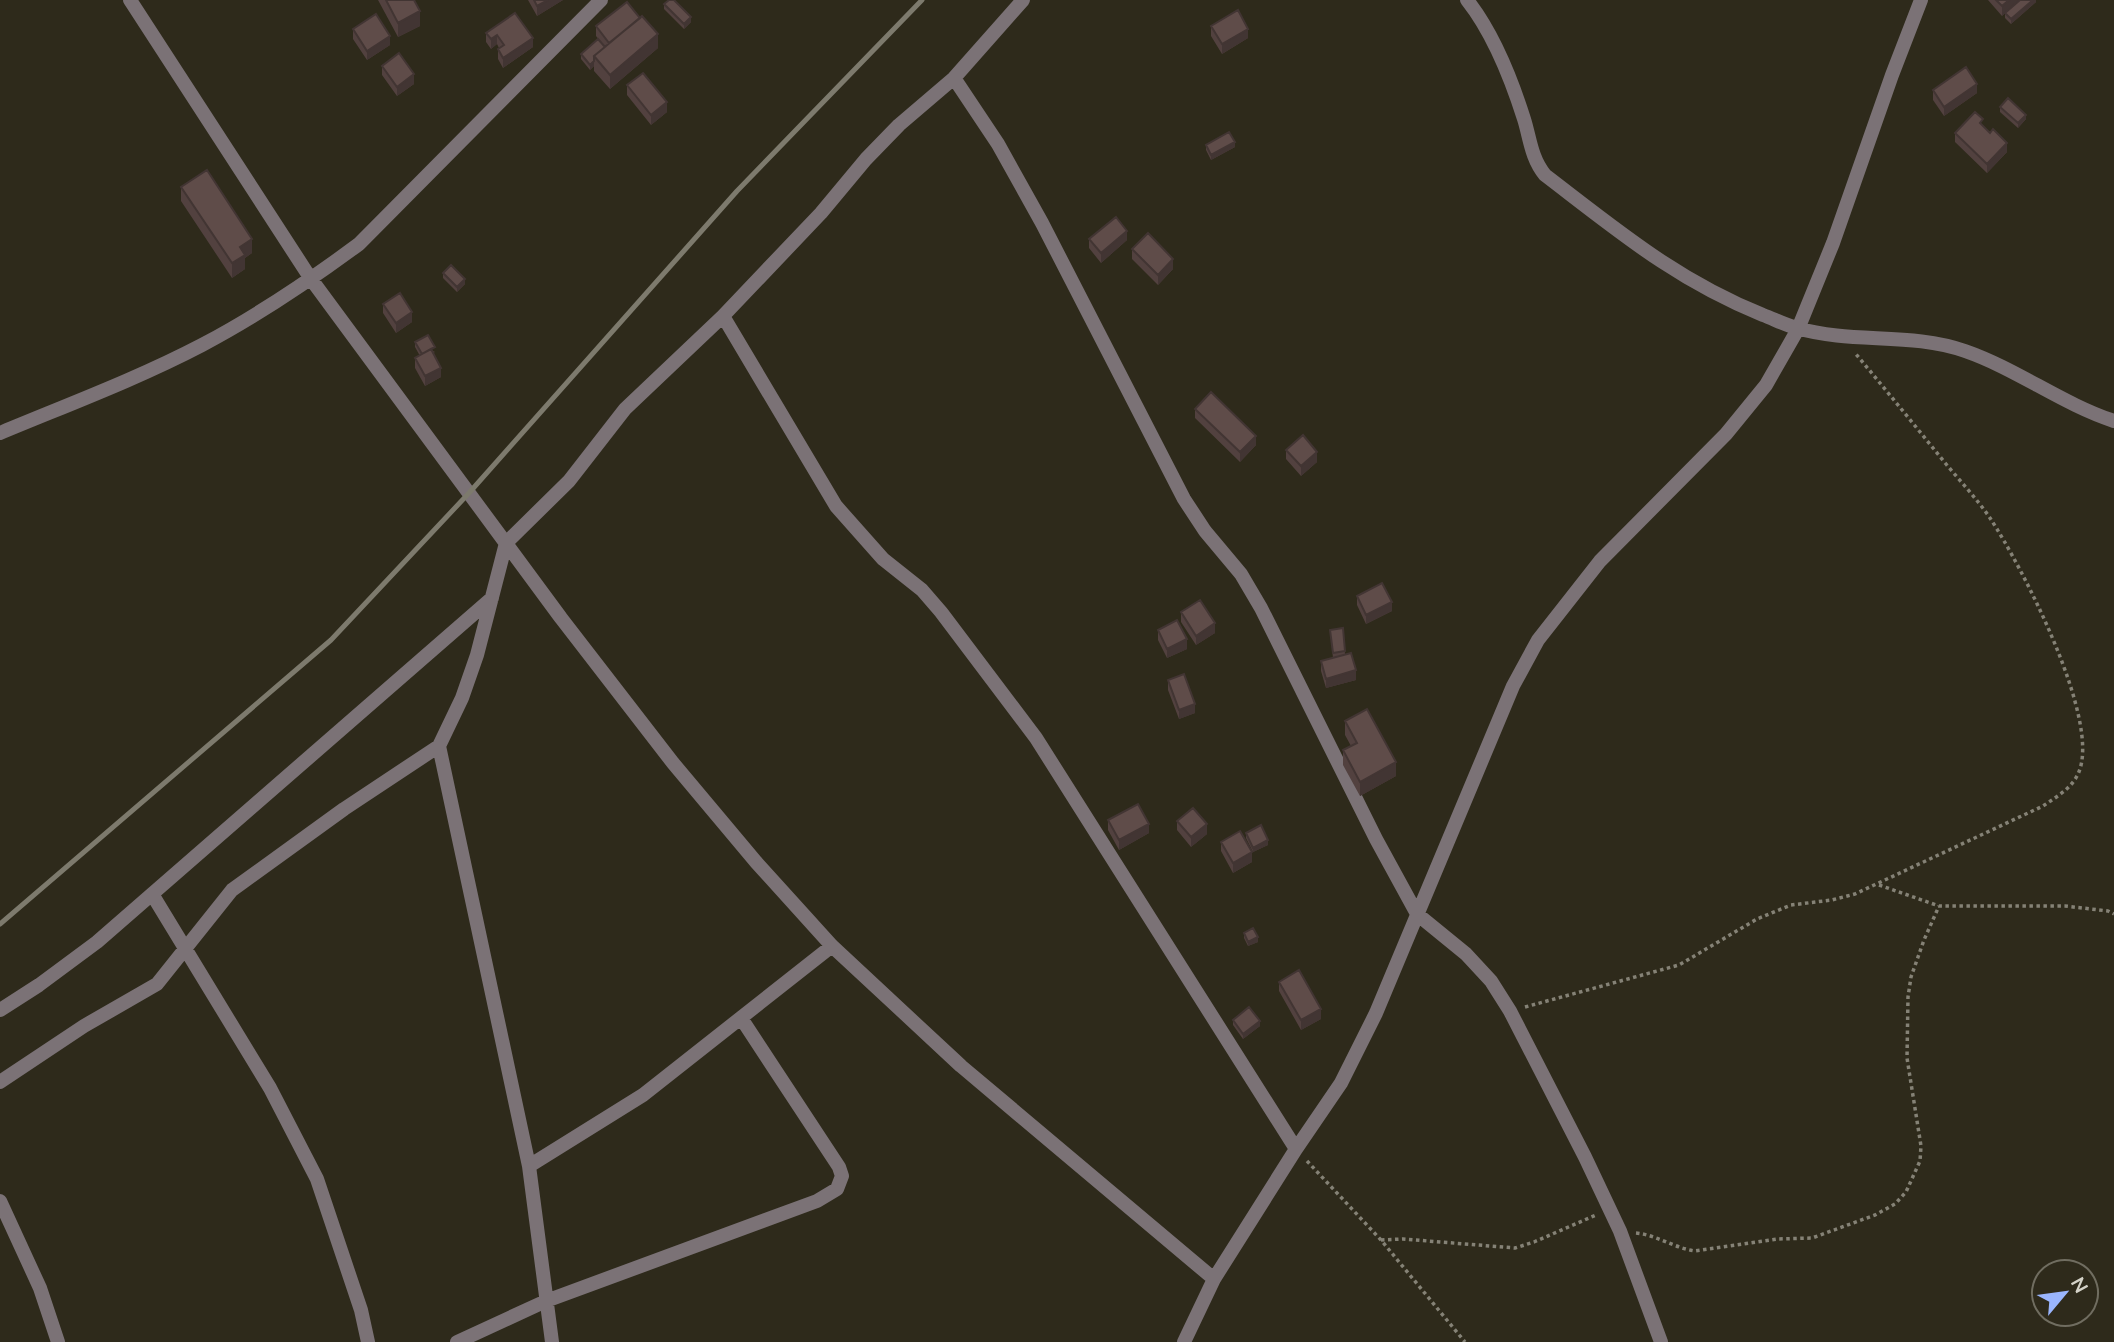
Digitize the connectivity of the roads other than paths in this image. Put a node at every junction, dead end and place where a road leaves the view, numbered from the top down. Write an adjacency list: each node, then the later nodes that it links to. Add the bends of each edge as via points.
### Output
1 (130, 0): 7 (street)
2 (601, 0): 7 (street, via 359,244)
3 (1023, 0): 6 (street)
4 (1467, 0): 9 (street, via 1497,47 1536,165 1545,175 1693,283)
5 (1921, 0): 9 (street)
6 (954, 78): 8 (street, via 866,159 821,214); 16 (street, via 1042,223 1184,499 1261,608)
7 (311, 279): 11 (street, via 199,347); 12 (street)
8 (723, 316): 12 (street, via 625,409 569,481); 22 (street, via 836,506 883,559 941,612 1036,738)
9 (1798, 328): 10 (street, via 1962,349); 16 (street, via 1766,385 1734,424 1600,561 1538,640 1513,686)
10 (2114, 421)
11 (0, 433)
12 (506, 543): 13 (street); 17 (street, via 673,763)
13 (492, 598): 14 (street, via 462,698); 15 (street)
14 (439, 746): 18 (street, via 232,890); 23 (street)
15 (152, 894): 18 (street); 19 (street, via 97,942)
16 (1417, 914): 22 (street, via 1341,1083); 32 (street, via 1466,954 1510,1012 1620,1231)
17 (832, 946): 20 (street); 25 (street, via 961,1066)
18 (186, 948): 21 (street, via 157,984); 28 (street, via 270,1088 317,1179)
19 (0, 1010)
20 (741, 1018): 23 (street, via 643,1095); 26 (street, via 839,1167 842,1176 837,1189 817,1201)
21 (0, 1082)
22 (1296, 1149): 25 (street)
23 (529, 1166): 26 (street)
24 (0, 1201): 27 (street, via 40,1288)
25 (1214, 1279): 31 (street)
26 (547, 1301): 29 (street); 30 (street)
27 (58, 1342)
28 (368, 1342)
29 (457, 1342)
30 (552, 1342)
31 (1184, 1342)
32 (1661, 1342)

